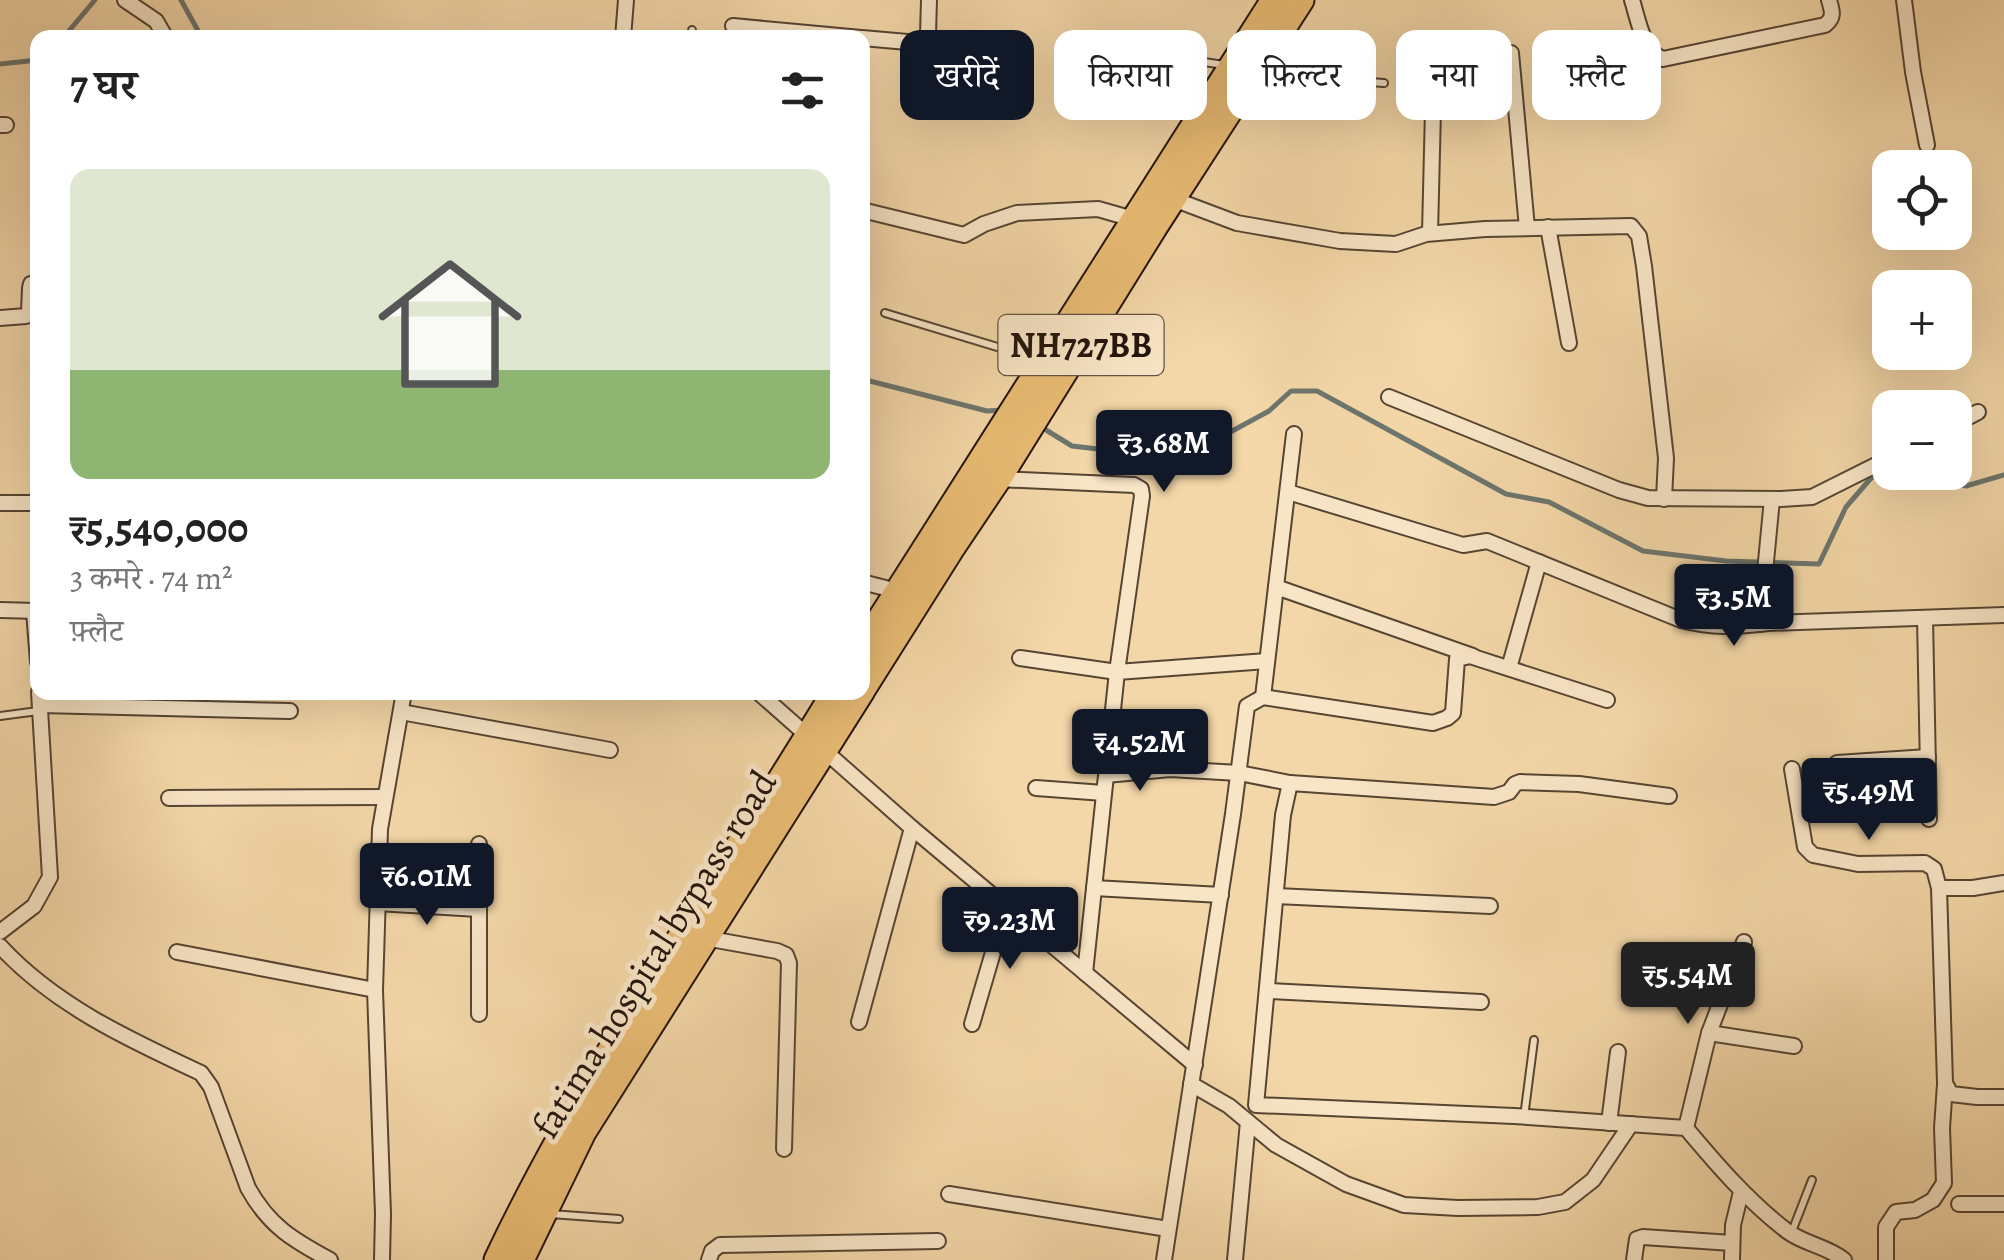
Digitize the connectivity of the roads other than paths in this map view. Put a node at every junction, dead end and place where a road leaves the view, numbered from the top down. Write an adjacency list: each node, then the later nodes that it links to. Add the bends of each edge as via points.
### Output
1 (125, 0): 10 (street)
2 (626, 0): 11 (street)
3 (929, 0): 15 (street, via 925,41)
4 (1274, 0): 13 (highway, fatima hospital bypass road / NH727BB)
5 (1301, 0): 14 (highway, fatima hospital bypass road / NH727BB)
6 (1632, 0): 7 (street, via 1648,47 1663,59 1825,25 1833,15)
7 (1829, 0)
8 (1904, 0): 22 (street)
9 (733, 26): 12 (street)
10 (161, 30)
11 (624, 30)
12 (769, 30)
13 (1255, 30)
14 (1281, 30)
15 (870, 39)
16 (1227, 75): 23 (highway, fatima hospital bypass road / NH727BB)
17 (1512, 75): 27 (street)
18 (1376, 82): 19 (lane)
19 (1384, 82)
20 (1227, 106): 23 (highway, fatima hospital bypass road / NH727BB)
21 (1433, 120): 28 (street)
22 (1928, 145)
23 (1163, 194): 25 (highway, fatima hospital bypass road / NH727BB); 28 (street, via 1237,223 1340,241 1396,244); 39 (highway, fatima hospital bypass road / NH727BB)
24 (870, 212): 25 (street, via 964,235 1018,213 1098,209)
25 (1133, 219): 33 (highway, fatima hospital bypass road / NH727BB)
26 (1548, 227): 27 (street); 32 (street); 41 (street, via 1631,226 1639,236 1666,458)
27 (1526, 228): 28 (street)
28 (1430, 233)
29 (30, 288): 31 (street, via 26,316)
30 (885, 313): 33 (lane)
31 (0, 318)
32 (1569, 344)
33 (1044, 361): 45 (highway, fatima hospital bypass road / NH727BB)
34 (1389, 397): 41 (street, via 1619,490)
35 (1978, 412): 36 (street)
36 (1972, 415)
37 (1294, 434): 40 (street)
38 (1872, 467): 42 (street, via 1812,497)
39 (998, 479): 45 (highway, fatima hospital bypass road / NH727BB); 60 (street, via 1141,489)
40 (1288, 492): 46 (street, via 1463,545 1487,541); 48 (street)
41 (1664, 499): 42 (street)
42 (1772, 499): 54 (street)
43 (0, 503): 44 (street)
44 (30, 503)
45 (942, 542): 49 (highway, fatima hospital bypass road / NH727BB); 61 (highway, fatima hospital bypass road / NH727BB)
46 (1539, 562): 54 (street, via 1681,620 1729,628); 59 (street)
47 (870, 584): 49 (street)
48 (1276, 587): 57 (street); 58 (street)
49 (897, 591): 55 (highway, fatima hospital bypass road / NH727BB)
50 (0, 610): 51 (street)
51 (30, 611)
52 (2004, 615): 53 (street)
53 (1925, 618): 54 (street); 76 (street)
54 (1760, 624)
55 (870, 635)
56 (1020, 658): 60 (street)
57 (1478, 658): 59 (street); 62 (street, via 1457,659 1453,713 1439,722)
58 (1267, 661): 60 (street); 62 (street)
59 (1509, 668): 68 (street)
60 (1117, 672): 80 (street)
61 (870, 676)
62 (1262, 697): 79 (street, via 1247,706)
63 (214, 700): 70 (street)
64 (403, 700): 72 (street)
65 (767, 700): 74 (street)
66 (832, 700): 74 (highway, fatima hospital bypass road / NH727BB)
67 (854, 700): 74 (highway, fatima hospital bypass road / NH727BB)
68 (1607, 700)
69 (40, 703): 70 (street); 73 (lane); 99 (street, via 50,877 34,906)
70 (215, 710): 71 (street)
71 (290, 712)
72 (401, 712): 75 (street); 85 (street)
73 (0, 716)
74 (817, 744): 88 (street); 100 (highway, fatima hospital bypass road / NH727BB); 132 (highway, fatima hospital bypass road / NH727BB, via 629,1019 567,1122)
75 (610, 750)
76 (1928, 757): 77 (street); 87 (street)
77 (1837, 764)
78 (1792, 769): 92 (street, via 1808,852 1858,864 1925,863)
79 (1239, 773): 80 (street, via 1170,769); 81 (street); 93 (street)
80 (1106, 775): 83 (street)
81 (1290, 783): 84 (street, via 1494,797 1520,782 1579,784); 94 (street)
82 (1036, 788): 83 (street)
83 (1104, 794): 91 (street)
84 (1669, 796)
85 (385, 797): 86 (street); 95 (street)
86 (168, 798)
87 (1928, 818)
88 (912, 828): 97 (street); 110 (street)
89 (479, 844): 98 (street)
90 (2004, 883): 92 (street)
91 (1094, 888): 93 (street); 105 (street)
92 (1939, 888): 117 (street)
93 (1221, 896): 116 (street)
94 (1276, 896): 96 (street); 107 (street)
95 (377, 903): 98 (street); 106 (street)
96 (1490, 906)
97 (1006, 908): 105 (street); 111 (street)
98 (479, 909): 109 (street)
99 (0, 932)
100 (704, 938): 126 (street, via 786,955); 132 (highway, fatima hospital bypass road / NH727BB)
101 (1744, 942): 112 (street)
102 (0, 946): 104 (street)
103 (178, 952): 106 (street)
104 (7, 961): 140 (street, via 70,1005 202,1073 266,1217)
105 (1085, 973): 116 (street)
106 (375, 990): 141 (street)
107 (1268, 991): 108 (street); 120 (street)
108 (1481, 1002)
109 (479, 1014)
110 (859, 1022)
111 (972, 1024)
112 (1709, 1034): 114 (street); 125 (street)
113 (1534, 1040): 121 (lane)
114 (1794, 1046)
115 (1618, 1052): 122 (street)
116 (1194, 1065): 118 (street)
117 (1946, 1083): 119 (street, via 1950,1094); 152 (street, via 1944,1184 1933,1200 1896,1212 1886,1227)
118 (1191, 1084): 124 (street); 134 (street)
119 (2004, 1096)
120 (1256, 1104): 121 (street); 124 (street)
121 (1524, 1117): 122 (street)
122 (1608, 1123): 123 (street)
123 (1631, 1124): 124 (street, via 1592,1180 1564,1202 1538,1208 1404,1205 1346,1184); 125 (street)
124 (1252, 1126): 148 (street)
125 (1686, 1128): 128 (street)
126 (784, 1150)
127 (1812, 1180): 135 (lane)
128 (1741, 1192): 135 (street); 138 (street)
129 (949, 1194): 134 (street)
130 (1959, 1204): 131 (street)
131 (2004, 1204)
132 (534, 1209): 133 (lane); 142 (highway, fatima hospital bypass road / NH727BB); 143 (highway, fatima hospital bypass road / NH727BB)
133 (619, 1219)
134 (1168, 1228): 147 (street)
135 (1791, 1234): 151 (street)
136 (938, 1241): 137 (street)
137 (836, 1243): 139 (street); 146 (street)
138 (1732, 1243): 149 (street, via 1643,1236); 150 (street)
139 (784, 1244): 144 (street, via 720,1245); 145 (street)
140 (330, 1260)
141 (382, 1260)
142 (496, 1260)
143 (521, 1260)
144 (709, 1260)
145 (782, 1260)
146 (836, 1260)
147 (1164, 1260)
148 (1236, 1260)
149 (1634, 1260)
150 (1732, 1260)
151 (1844, 1260)
152 (1886, 1260)

